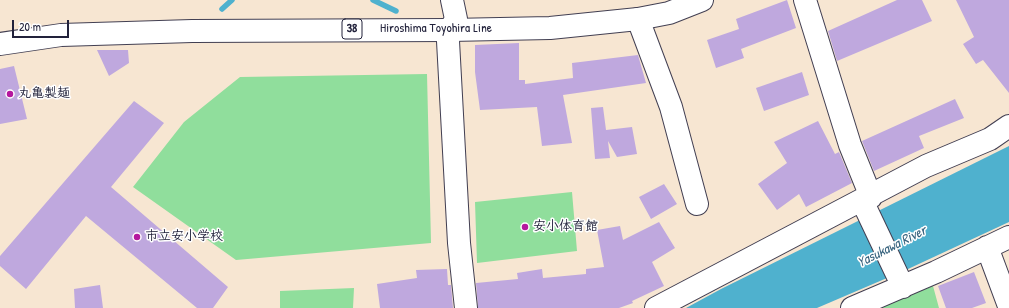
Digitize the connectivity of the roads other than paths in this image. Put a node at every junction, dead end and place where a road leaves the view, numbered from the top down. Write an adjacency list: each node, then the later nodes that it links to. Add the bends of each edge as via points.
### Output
1 (452, 0): 5 (street, via 456,19)
2 (702, 0): 4 (street, Hiroshima Toyohira Line / 38, via 669,13)
3 (805, 0): 8 (street)
4 (638, 18): 5 (street, Hiroshima Toyohira Line / 38, via 550,28); 9 (street, via 671,107)
5 (450, 30): 6 (street, Hiroshima Toyohira Line / 38, via 192,30 61,35); 15 (street, via 448,40 459,243)
6 (0, 44)
7 (1009, 126): 8 (street, via 990,139 926,166 901,189)
8 (868, 203): 12 (street); 16 (street, via 821,220)
9 (697, 204)
10 (1009, 237): 11 (street)
11 (988, 248): 12 (street); 14 (street)
12 (903, 287): 13 (street)
13 (862, 306)
14 (1009, 306)
15 (466, 308)
16 (656, 308)

